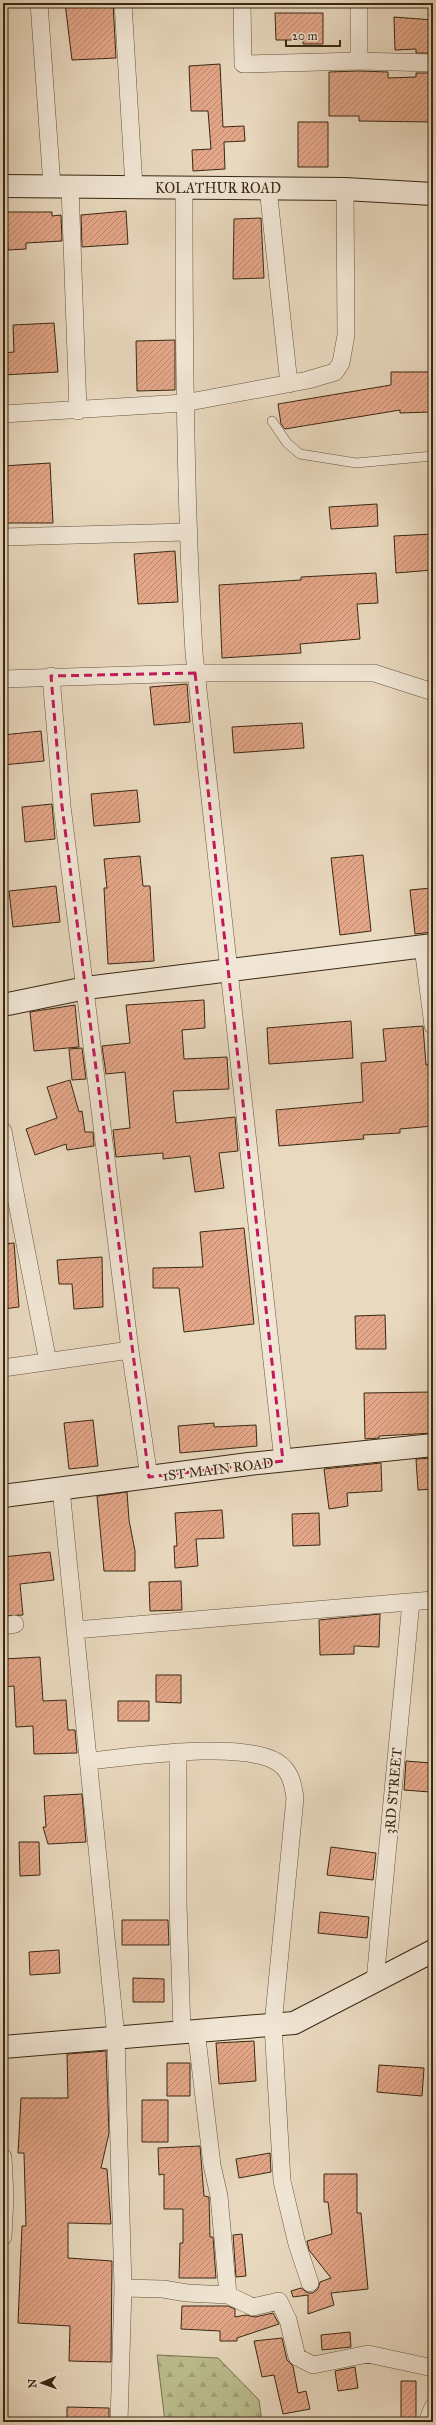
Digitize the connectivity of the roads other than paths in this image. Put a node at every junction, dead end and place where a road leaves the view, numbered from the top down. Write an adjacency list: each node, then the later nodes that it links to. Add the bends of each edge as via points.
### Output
1 (39, 3): 8 (street)
2 (123, 3): 9 (street)
3 (242, 3): 5 (street, via 243,64)
4 (359, 3): 5 (street)
5 (359, 61): 6 (street)
6 (433, 63)
7 (3, 186): 8 (street, KOLATHUR ROAD)
8 (61, 186): 9 (street, KOLATHUR ROAD); 16 (street)
9 (134, 187): 10 (street, KOLATHUR ROAD)
10 (184, 188): 11 (street, KOLATHUR ROAD); 15 (street)
11 (268, 188): 12 (street, KOLATHUR ROAD); 14 (street)
12 (345, 189): 13 (street, KOLATHUR ROAD); 14 (street, via 346,335 341,363 335,372)
13 (433, 194)
14 (289, 384): 15 (street)
15 (184, 403): 16 (street); 20 (street)
16 (78, 411): 17 (street)
17 (3, 414)
18 (272, 421): 19 (lane, via 287,443 300,454 356,462)
19 (433, 456)
20 (187, 532): 21 (street); 22 (street)
21 (3, 538)
22 (195, 673): 23 (street); 25 (street, via 374,673); 27 (street)
23 (51, 676): 24 (street); 28 (street, via 62,806)
24 (3, 678)
25 (433, 692)
26 (428, 946): 27 (street); 30 (street)
27 (230, 969): 28 (street); 36 (street)
28 (86, 988): 29 (street); 32 (street)
29 (3, 1004)
30 (433, 1026)
31 (3, 1132): 33 (street)
32 (130, 1350): 33 (street); 37 (street)
33 (48, 1362): 34 (street)
34 (3, 1368)
35 (433, 1445): 36 (street, 1ST MAIN ROAD)
36 (283, 1461): 37 (street, 1ST MAIN ROAD)
37 (149, 1477): 38 (street, 1ST MAIN ROAD)
38 (61, 1489): 39 (street, 1ST MAIN ROAD); 42 (street)
39 (3, 1496)
40 (433, 1600): 41 (street)
41 (411, 1602): 42 (street); 46 (street, 3RD STREET)
42 (75, 1630): 44 (street)
43 (178, 1752): 44 (street); 47 (street, via 249,1752 277,1762 293,1778 295,1798); 48 (street, via 178,1904)
44 (88, 1761): 49 (street)
45 (433, 1951): 46 (street)
46 (375, 1981): 47 (street, via 294,2023)
47 (273, 2024): 48 (street); 53 (street, via 282,2181 297,2244)
48 (189, 2031): 49 (street); 55 (street, via 220,2203)
49 (116, 2037): 50 (street); 54 (street)
50 (3, 2047)
51 (3, 2157): 52 (street)
52 (3, 2237)
53 (310, 2283)
54 (122, 2288): 55 (street); 58 (street)
55 (228, 2295): 56 (street, via 253,2307 279,2301 288,2320 297,2357 313,2365 368,2354)
56 (433, 2368)
57 (433, 2407): 59 (street)
58 (119, 2422)
59 (427, 2422)

